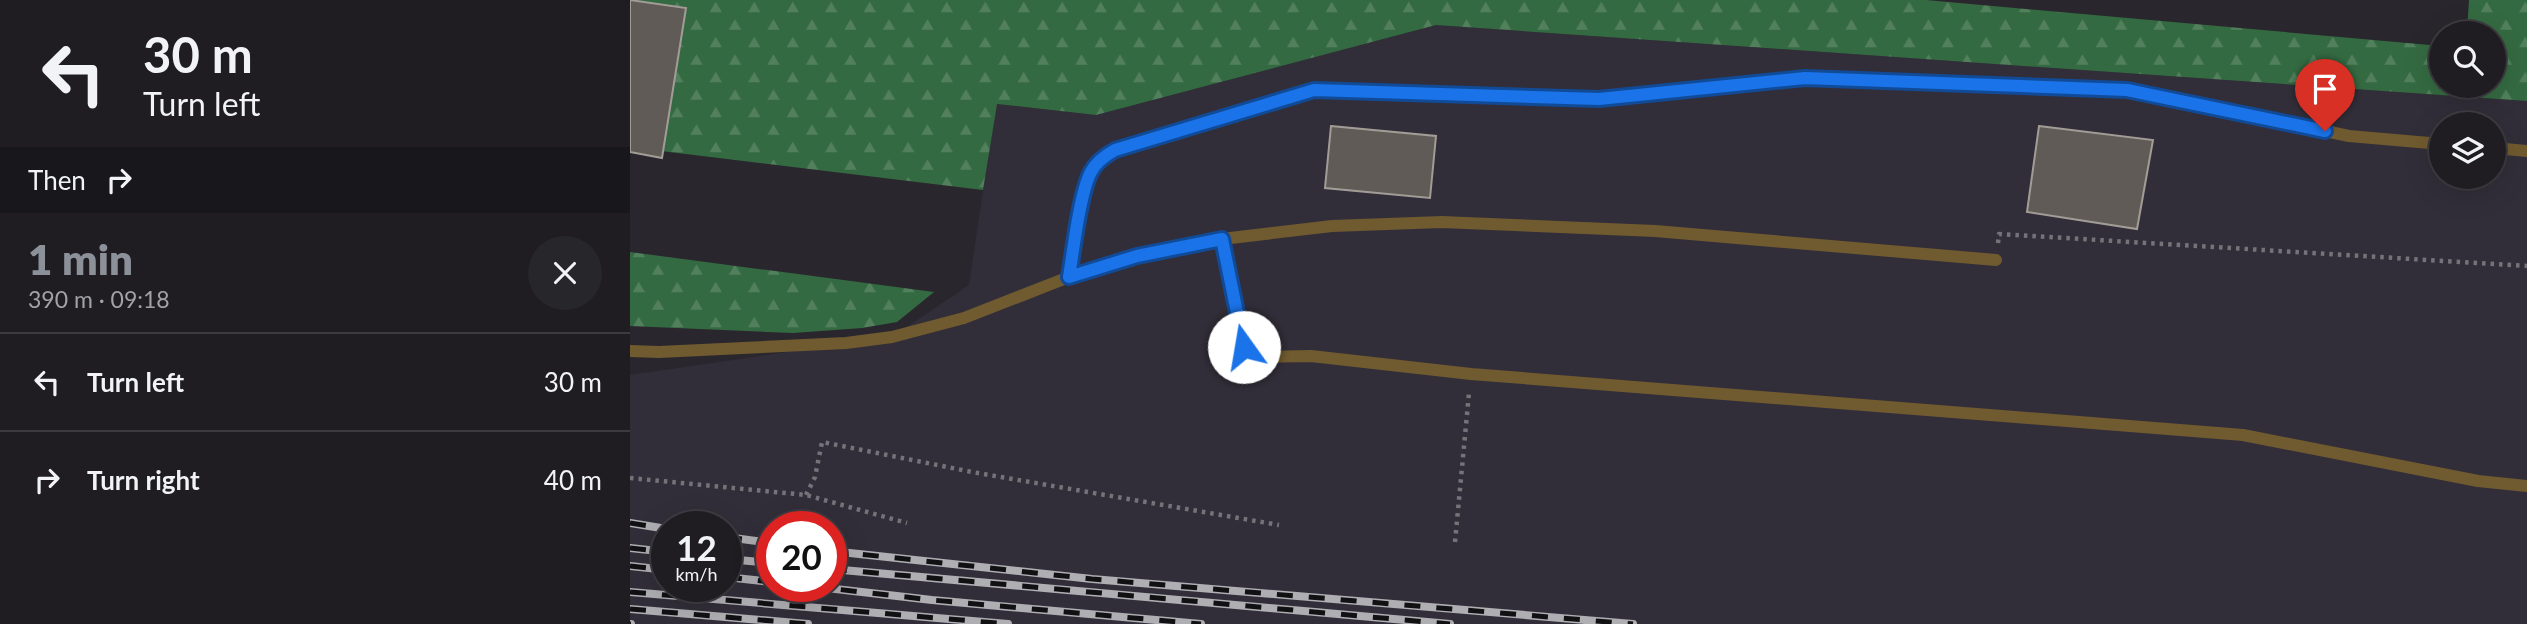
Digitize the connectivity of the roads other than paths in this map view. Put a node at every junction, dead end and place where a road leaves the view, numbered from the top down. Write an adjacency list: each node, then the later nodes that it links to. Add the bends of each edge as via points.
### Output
1 (2429, 143): 6 (lane, via 2349,136 2127,90 1805,78 1599,99 1314,90 1104,157 1091,173 1085,191)
2 (2506, 149): 3 (lane)
3 (2527, 151)
4 (1222, 239): 5 (lane, via 1332,226 1442,222 1655,231); 6 (lane, via 1137,256); 8 (lane, via 1244,347 1259,357 1311,356 1471,374 2243,435 2479,481)
5 (1996, 260)
6 (1069, 277): 7 (lane, via 964,318 892,337)
7 (630, 351)
8 (2527, 485)

